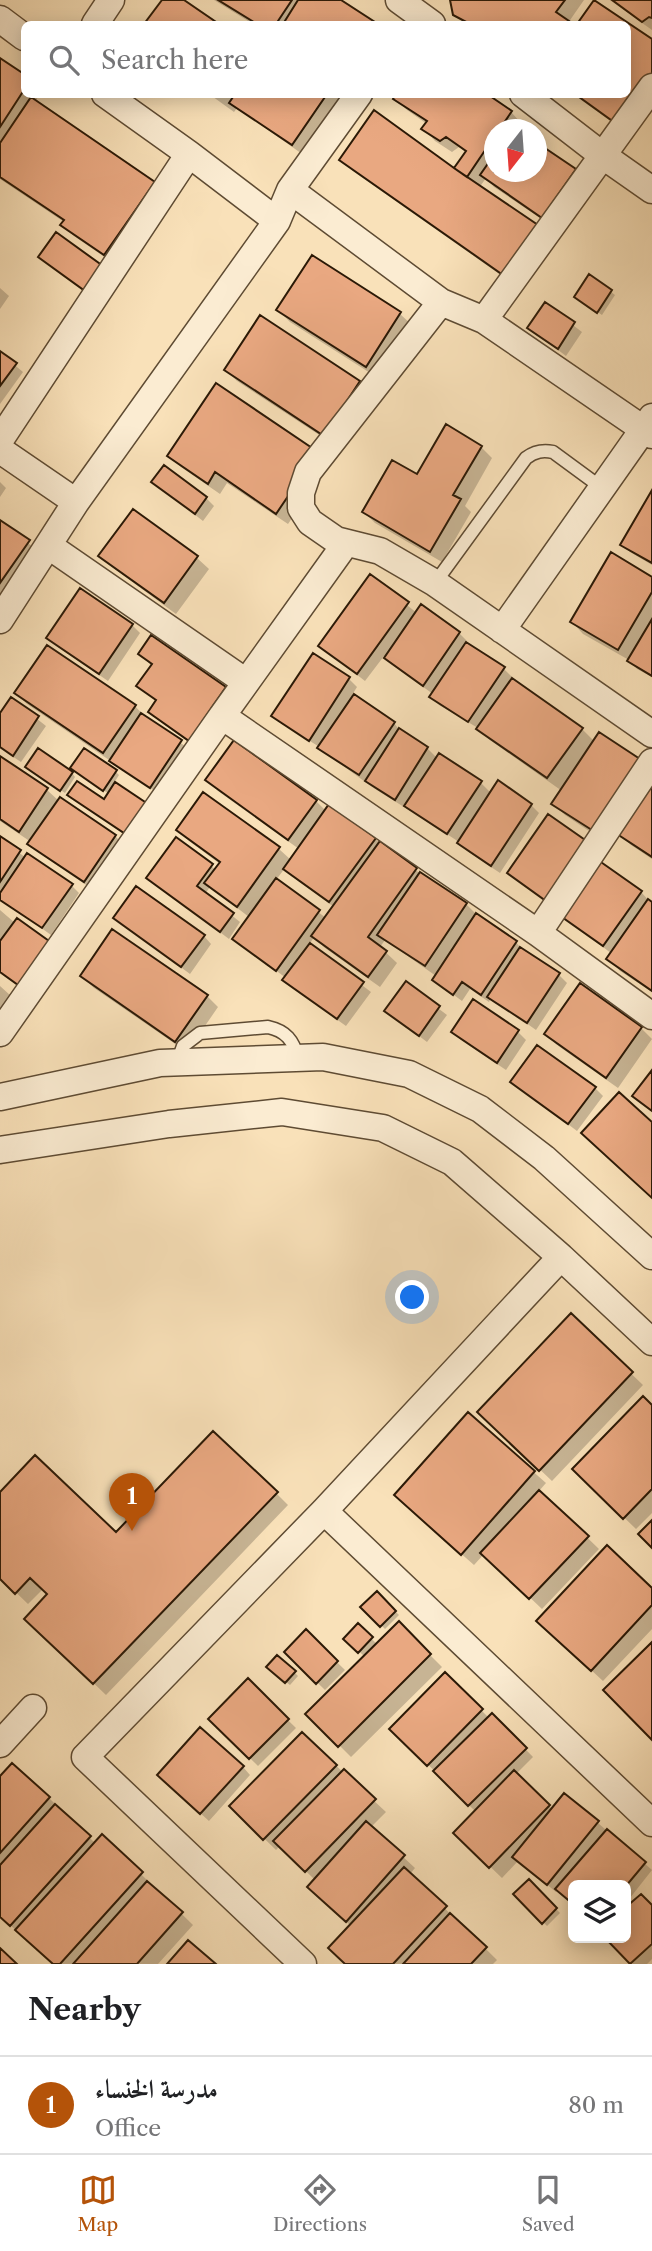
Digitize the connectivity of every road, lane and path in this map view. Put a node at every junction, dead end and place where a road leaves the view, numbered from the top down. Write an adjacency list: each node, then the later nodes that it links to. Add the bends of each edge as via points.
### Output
1 (111, 0): 3 (street)
2 (0, 19): 4 (street)
3 (97, 21)
4 (21, 35)
5 (652, 87): 10 (street)
6 (111, 98): 9 (street)
7 (356, 98): 11 (street)
8 (528, 98): 10 (street)
9 (189, 154): 13 (street); 17 (street)
10 (602, 155): 12 (street); 15 (street)
11 (290, 190): 13 (street); 14 (street)
12 (652, 190)
13 (276, 221): 20 (street)
14 (441, 302): 15 (street); 21 (street, via 307,472 301,508 310,522)
15 (484, 320): 16 (street)
16 (649, 427): 19 (street)
17 (0, 440)
18 (0, 450): 20 (street)
19 (601, 488): 23 (lane, via 553,452 532,454); 25 (street)
20 (76, 502): 22 (street)
21 (346, 543): 23 (street, via 380,551); 26 (street)
22 (49, 546): 24 (street); 26 (street)
23 (435, 583): 25 (street)
24 (0, 620)
25 (502, 630): 28 (street)
26 (246, 682): 27 (street)
27 (222, 716): 30 (street); 32 (street)
28 (652, 734)
29 (652, 762): 30 (street)
30 (538, 933): 31 (street)
31 (652, 1016)
32 (0, 1033)
33 (0, 1097): 35 (street, via 160,1063 323,1057 409,1074 480,1109 544,1158)
34 (0, 1150): 36 (street, via 282,1112 383,1128 452,1162)
35 (652, 1255)
36 (561, 1257): 37 (street); 38 (street)
37 (652, 1342)
38 (324, 1511): 41 (street); 42 (street, via 85,1756)
39 (33, 1708): 40 (street)
40 (0, 1744)
41 (652, 1823)
42 (303, 1964)

